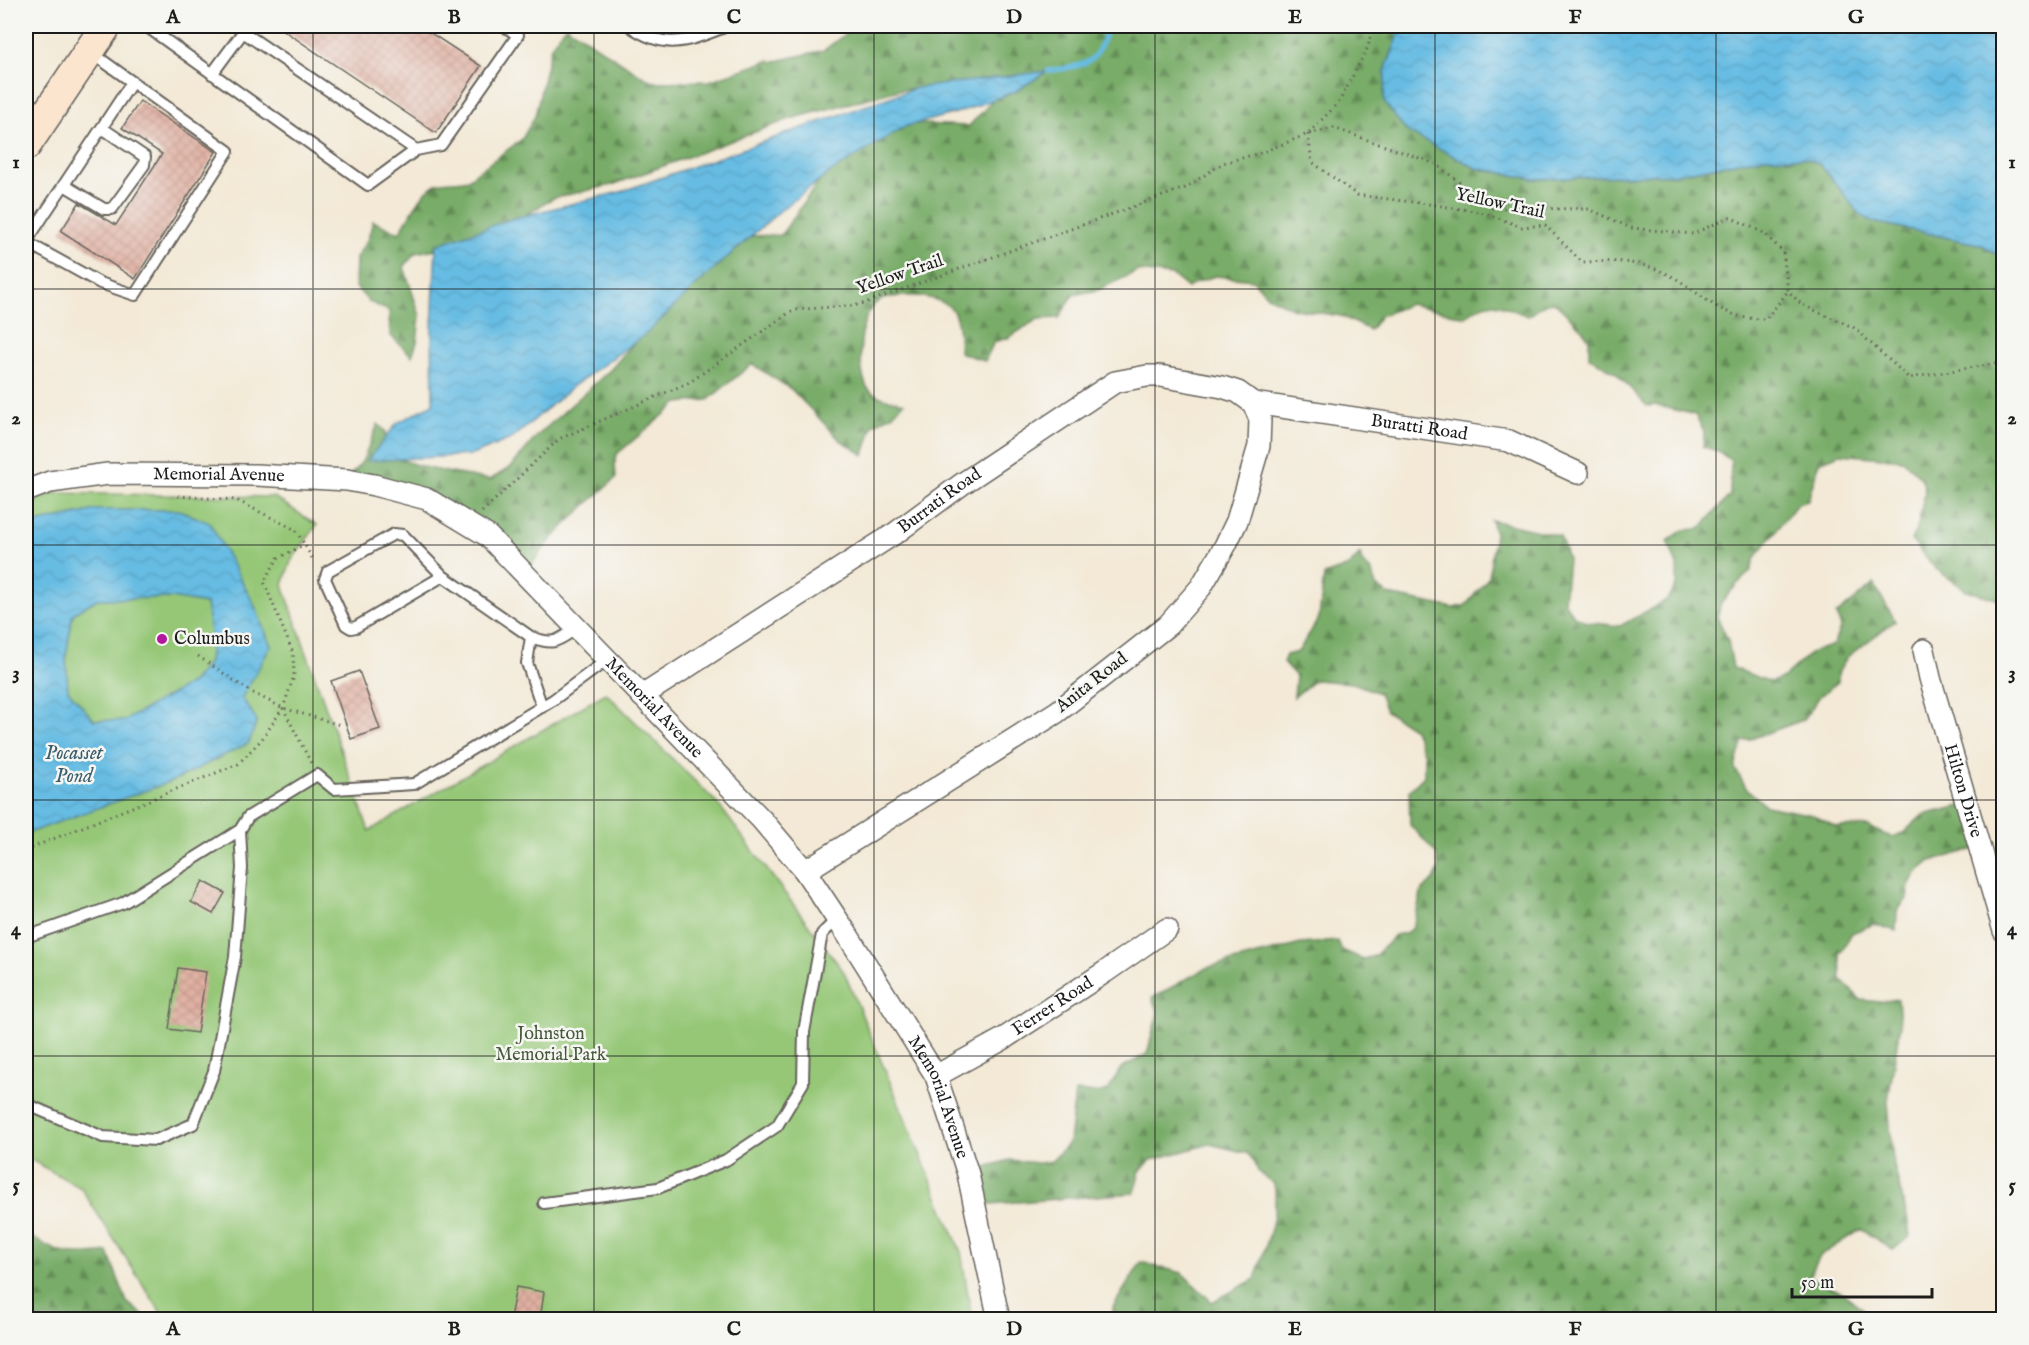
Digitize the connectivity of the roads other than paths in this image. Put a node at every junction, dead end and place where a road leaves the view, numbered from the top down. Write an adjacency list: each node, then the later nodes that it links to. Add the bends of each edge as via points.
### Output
1 (106, 26): 7 (main road)
2 (146, 26): 8 (lane)
3 (504, 26): 12 (lane, via 518,35 441,145)
4 (630, 26): 5 (lane, via 659,41 692,40)
5 (727, 26)
6 (245, 29): 8 (lane); 12 (lane)
7 (89, 51): 9 (lane); 11 (main road)
8 (212, 74): 12 (lane, via 368,185)
9 (132, 82): 10 (lane); 14 (lane, via 228,151 135,295 100,283)
10 (102, 128): 13 (lane); 13 (lane, via 145,157 144,165 112,209 104,209)
11 (26, 145)
12 (416, 150)
13 (64, 185): 14 (lane)
14 (26, 242)
15 (1253, 403): 16 (street, Buratti Road, via 1509,441); 23 (street, Burrati Road, via 1238,392 1160,376 1115,382 897,532); 26 (street, Anita Road, via 1260,419 1259,446 1237,521 1201,587 1168,625 1057,712)
16 (1578, 473)
17 (26, 491): 19 (street, Memorial Avenue, via 50,482 108,474 256,475 374,485 426,499 470,523 503,549)
18 (443, 576): 18 (lane, via 403,535 394,534 328,571 325,579 346,625 351,628); 20 (lane)
19 (577, 628): 20 (lane, via 555,641); 22 (street, Memorial Avenue)
20 (531, 637): 24 (lane, via 527,663)
21 (1924, 650): 29 (street, Hilton Drive)
22 (608, 660): 23 (street, Memorial Avenue); 24 (lane)
23 (642, 696): 26 (street, Memorial Avenue, via 762,820)
24 (542, 707): 25 (lane, via 414,784 334,789 317,776 248,817)
25 (240, 830): 30 (lane, via 123,903); 32 (lane, via 242,868 235,957 214,1071 193,1124 156,1140 103,1137)
26 (805, 871): 27 (street, Memorial Avenue)
27 (837, 919): 31 (street, Memorial Avenue); 33 (lane, via 822,934 804,1032 803,1083 777,1126 726,1160 658,1188)
28 (1167, 929): 31 (street, Ferrer Road, via 1003,1039)
29 (2004, 931)
30 (26, 938)
31 (936, 1076): 34 (street, Memorial Avenue, via 968,1174)
32 (26, 1104)
33 (544, 1203)
34 (999, 1320)

